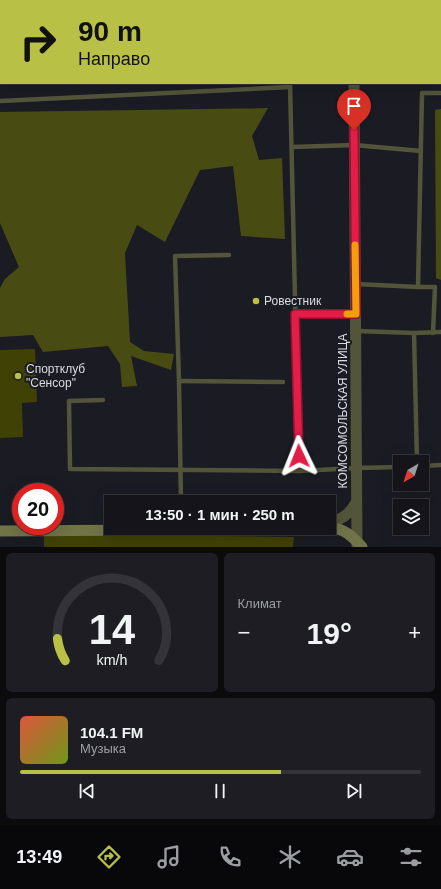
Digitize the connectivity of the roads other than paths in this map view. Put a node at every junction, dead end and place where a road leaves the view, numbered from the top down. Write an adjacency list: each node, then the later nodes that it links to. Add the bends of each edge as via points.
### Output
1 (354, 84): 5 (street, КОМСОМОЛЬСКАЯ УЛИЦА)
2 (290, 85): 4 (lane); 6 (lane)
3 (441, 94): 7 (lane, via 422,93)
4 (0, 101)
5 (354, 145): 6 (lane); 7 (lane); 9 (street, КОМСОМОЛЬСКАЯ УЛИЦА)
6 (292, 147): 11 (lane)
7 (421, 151): 10 (lane)
8 (229, 255): 17 (lane, via 175,256)
9 (355, 284): 10 (lane); 12 (street, КОМСОМОЛЬСКАЯ УЛИЦА)
10 (418, 287): 14 (lane, via 435,288)
11 (295, 314): 12 (lane); 26 (lane)
12 (356, 314): 13 (street, КОМСОМОЛЬСКАЯ УЛИЦА)
13 (356, 331): 16 (lane); 24 (street, КОМСОМОЛЬСКАЯ УЛИЦА)
14 (433, 332): 15 (lane); 16 (lane)
15 (441, 332)
16 (414, 333): 20 (lane)
17 (179, 381): 18 (lane); 25 (lane)
18 (283, 382)
19 (103, 400): 25 (lane, via 69,401 70,469)
20 (417, 455)
21 (441, 465): 22 (lane)
22 (429, 466)
23 (393, 467): 24 (lane)
24 (357, 468): 26 (lane); 28 (street, КОМСОМОЛЬСКАЯ УЛИЦА)
25 (181, 470): 26 (lane); 27 (lane)
26 (299, 471)
27 (181, 495)
28 (356, 503): 29 (street, via 351,512); 33 (street, КОМСОМОЛЬСКАЯ УЛИЦА)
29 (336, 521)
30 (104, 529): 32 (main road)
31 (336, 529): 33 (main road, via 344,531)
32 (0, 530)
33 (358, 545)

